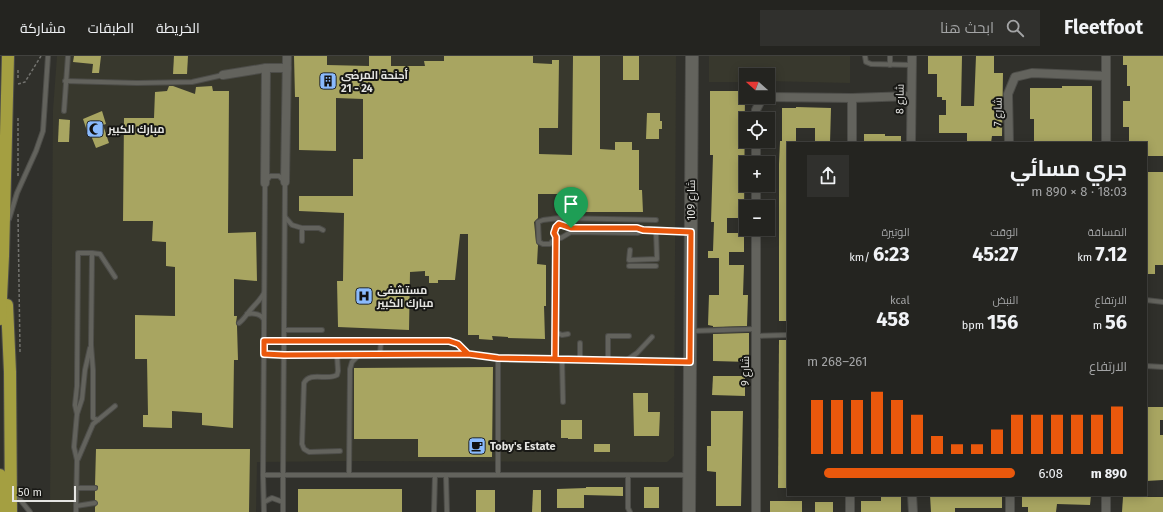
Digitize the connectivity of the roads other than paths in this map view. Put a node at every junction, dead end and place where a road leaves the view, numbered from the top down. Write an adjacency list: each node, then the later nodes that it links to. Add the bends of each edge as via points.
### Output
1 (8, 56): 34 (highway, via 13,85)
2 (48, 56): 34 (lane, via 44,131 18,193)
3 (68, 56): 16 (lane)
4 (287, 56): 13 (street)
5 (692, 56): 33 (street, شارع 109)
6 (865, 56): 10 (lane, via 868,64)
7 (890, 56): 10 (lane)
8 (912, 56): 11 (street, شارع 8)
9 (1106, 56): 15 (street)
10 (890, 65): 11 (lane)
11 (912, 65): 17 (street, شارع 8)
12 (266, 68): 13 (street); 14 (street); 26 (street)
13 (287, 68): 25 (street)
14 (223, 75): 16 (lane, via 192,82)
15 (1106, 76): 23 (street, شارع 7, via 1032,73 1015,77 1008,94); 24 (street)
16 (65, 81): 20 (lane)
17 (911, 96): 19 (street); 22 (street, شارع 8)
18 (775, 97): 19 (street)
19 (852, 98): 21 (street)
20 (64, 111)
21 (852, 142)
22 (911, 142)
23 (1009, 142)
24 (1106, 142)
25 (285, 182): 26 (lane, via 279,176 270,176); 27 (lane)
26 (265, 183): 44 (lane)
27 (285, 217): 29 (lane, via 292,225); 51 (lane)
28 (656, 220): 36 (lane, via 559,218 538,222 539,242 550,244)
29 (302, 228): 30 (lane); 37 (lane)
30 (323, 230)
31 (643, 230): 32 (lane); 36 (lane, via 638,233 571,232 561,238); 36 (lane, via 571,228 559,224 554,233)
32 (656, 231): 33 (lane); 38 (lane, via 657,259 629,260)
33 (691, 232): 54 (street, شارع 109)
34 (4, 235): 40 (highway)
35 (756, 236): 55 (street, شارع 9)
36 (556, 237): 53 (lane)
37 (302, 240)
38 (630, 250)
39 (92, 252): 43 (lane, via 100,254); 64 (lane); 82 (lane, via 78,253)
40 (3, 256): 48 (highway); 95 (highway, via 9,340)
41 (629, 266): 42 (lane)
42 (656, 266)
43 (115, 277)
44 (264, 293): 47 (lane); 49 (lane)
45 (1147, 300): 46 (lane)
46 (1163, 302)
47 (247, 314): 49 (lane, via 254,313 263,317); 50 (lane)
48 (0, 319)
49 (264, 321): 60 (lane)
50 (239, 323)
51 (284, 330): 52 (lane); 61 (lane)
52 (322, 330)
53 (555, 332): 56 (lane); 72 (lane)
54 (690, 332): 55 (lane); 77 (street, شارع 109)
55 (756, 332): 57 (lane); 116 (street, شارع 9)
56 (568, 334)
57 (787, 335)
58 (629, 336): 75 (lane, via 608,336)
59 (652, 337): 76 (lane, via 637,354)
60 (264, 341): 61 (lane); 65 (lane)
61 (284, 341): 62 (lane); 69 (lane)
62 (381, 341): 67 (lane); 68 (lane, via 452,341)
63 (580, 343): 74 (lane)
64 (91, 345): 82 (lane, via 82,399); 83 (lane, via 93,418)
65 (264, 354): 69 (lane); 87 (lane)
66 (360, 354): 67 (lane); 70 (lane); 89 (lane, via 352,362 350,369)
67 (380, 354): 68 (lane)
68 (468, 354): 71 (lane)
69 (284, 355): 70 (lane); 88 (lane)
70 (337, 355): 84 (lane, via 337,375 308,378 304,383 302,444 309,452)
71 (498, 358): 72 (lane); 92 (lane)
72 (555, 359): 73 (lane)
73 (562, 360): 74 (lane); 80 (lane)
74 (580, 360): 75 (lane)
75 (608, 360): 76 (lane)
76 (626, 360): 77 (lane)
77 (690, 362): 94 (street, شارع 109)
78 (1147, 366): 79 (lane)
79 (1163, 367)
80 (563, 402)
81 (115, 406): 83 (lane)
82 (76, 414): 85 (lane, via 74,447)
83 (98, 420): 85 (lane, via 93,424)
84 (340, 451)
85 (77, 460): 96 (lane)
86 (0, 475): 106 (highway)
87 (263, 475): 88 (lane); 102 (lane)
88 (282, 475): 89 (lane); 103 (lane)
89 (349, 475): 90 (lane)
90 (435, 475): 91 (lane); 112 (lane)
91 (446, 475): 92 (lane); 113 (lane)
92 (498, 475): 93 (lane)
93 (628, 475): 94 (lane); 114 (lane)
94 (688, 475): 115 (street, شارع 109)
95 (11, 488): 107 (highway); 108 (lane)
96 (76, 488): 97 (lane); 105 (lane)
97 (95, 488)
98 (850, 496): 117 (street)
99 (912, 496): 118 (street)
100 (1010, 496): 119 (street)
101 (1106, 496): 120 (street)
102 (264, 502): 103 (lane, via 272,498); 110 (lane)
103 (283, 502): 111 (lane)
104 (95, 503): 105 (lane)
105 (76, 506): 109 (lane)
106 (0, 512)
107 (11, 512)
108 (30, 512)
109 (76, 512)
110 (264, 512)
111 (283, 512)
112 (434, 512)
113 (447, 512)
114 (630, 512)
115 (688, 512)
116 (756, 512)
117 (850, 512)
118 (912, 512)
119 (1010, 512)
120 (1106, 512)

